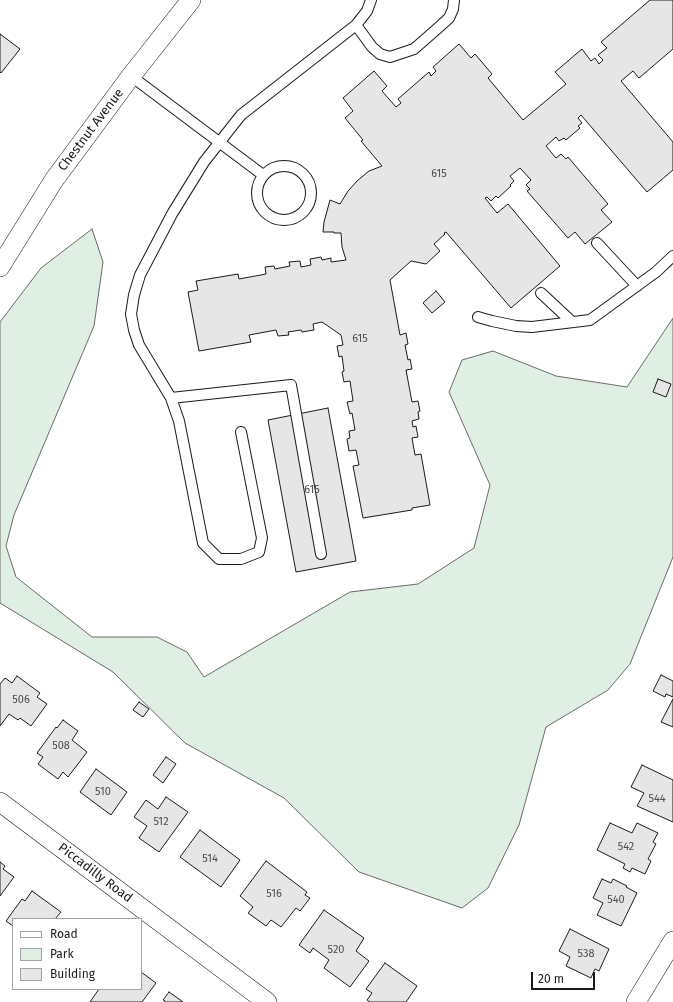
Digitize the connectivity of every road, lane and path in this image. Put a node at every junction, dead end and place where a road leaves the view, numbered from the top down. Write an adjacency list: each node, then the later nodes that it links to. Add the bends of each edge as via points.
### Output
1 (191, 0): 5 (street, Chestnut Avenue)
2 (371, 0): 4 (lane)
3 (454, 0): 4 (lane, via 449,18 414,49 390,56 380,54 372,47)
4 (356, 25): 6 (lane, via 242,115)
5 (131, 76): 6 (lane); 10 (street, Chestnut Avenue, via 54,180)
6 (220, 142): 7 (lane); 15 (lane, via 204,162 172,214 140,275 134,295 131,314 139,345)
7 (263, 175): 7 (lane, via 258,182 257,200 261,209 268,215 276,219 295,218 308,206 311,189 308,180 296,168 278,166)
8 (597, 243): 11 (lane)
9 (673, 256): 11 (lane)
10 (0, 267)
11 (637, 286): 14 (lane, via 590,320)
12 (541, 293): 14 (lane)
13 (478, 316): 14 (lane, via 492,322 516,326 532,327)
14 (572, 322)
15 (171, 398): 16 (lane, via 179,421 202,542 219,559 241,559 259,552 262,538); 17 (lane, via 291,386)
16 (241, 432)
17 (321, 554)
18 (0, 802): 20 (street, Piccadilly Road)
19 (673, 941): 21 (street)
20 (268, 1002)
21 (636, 1002)

